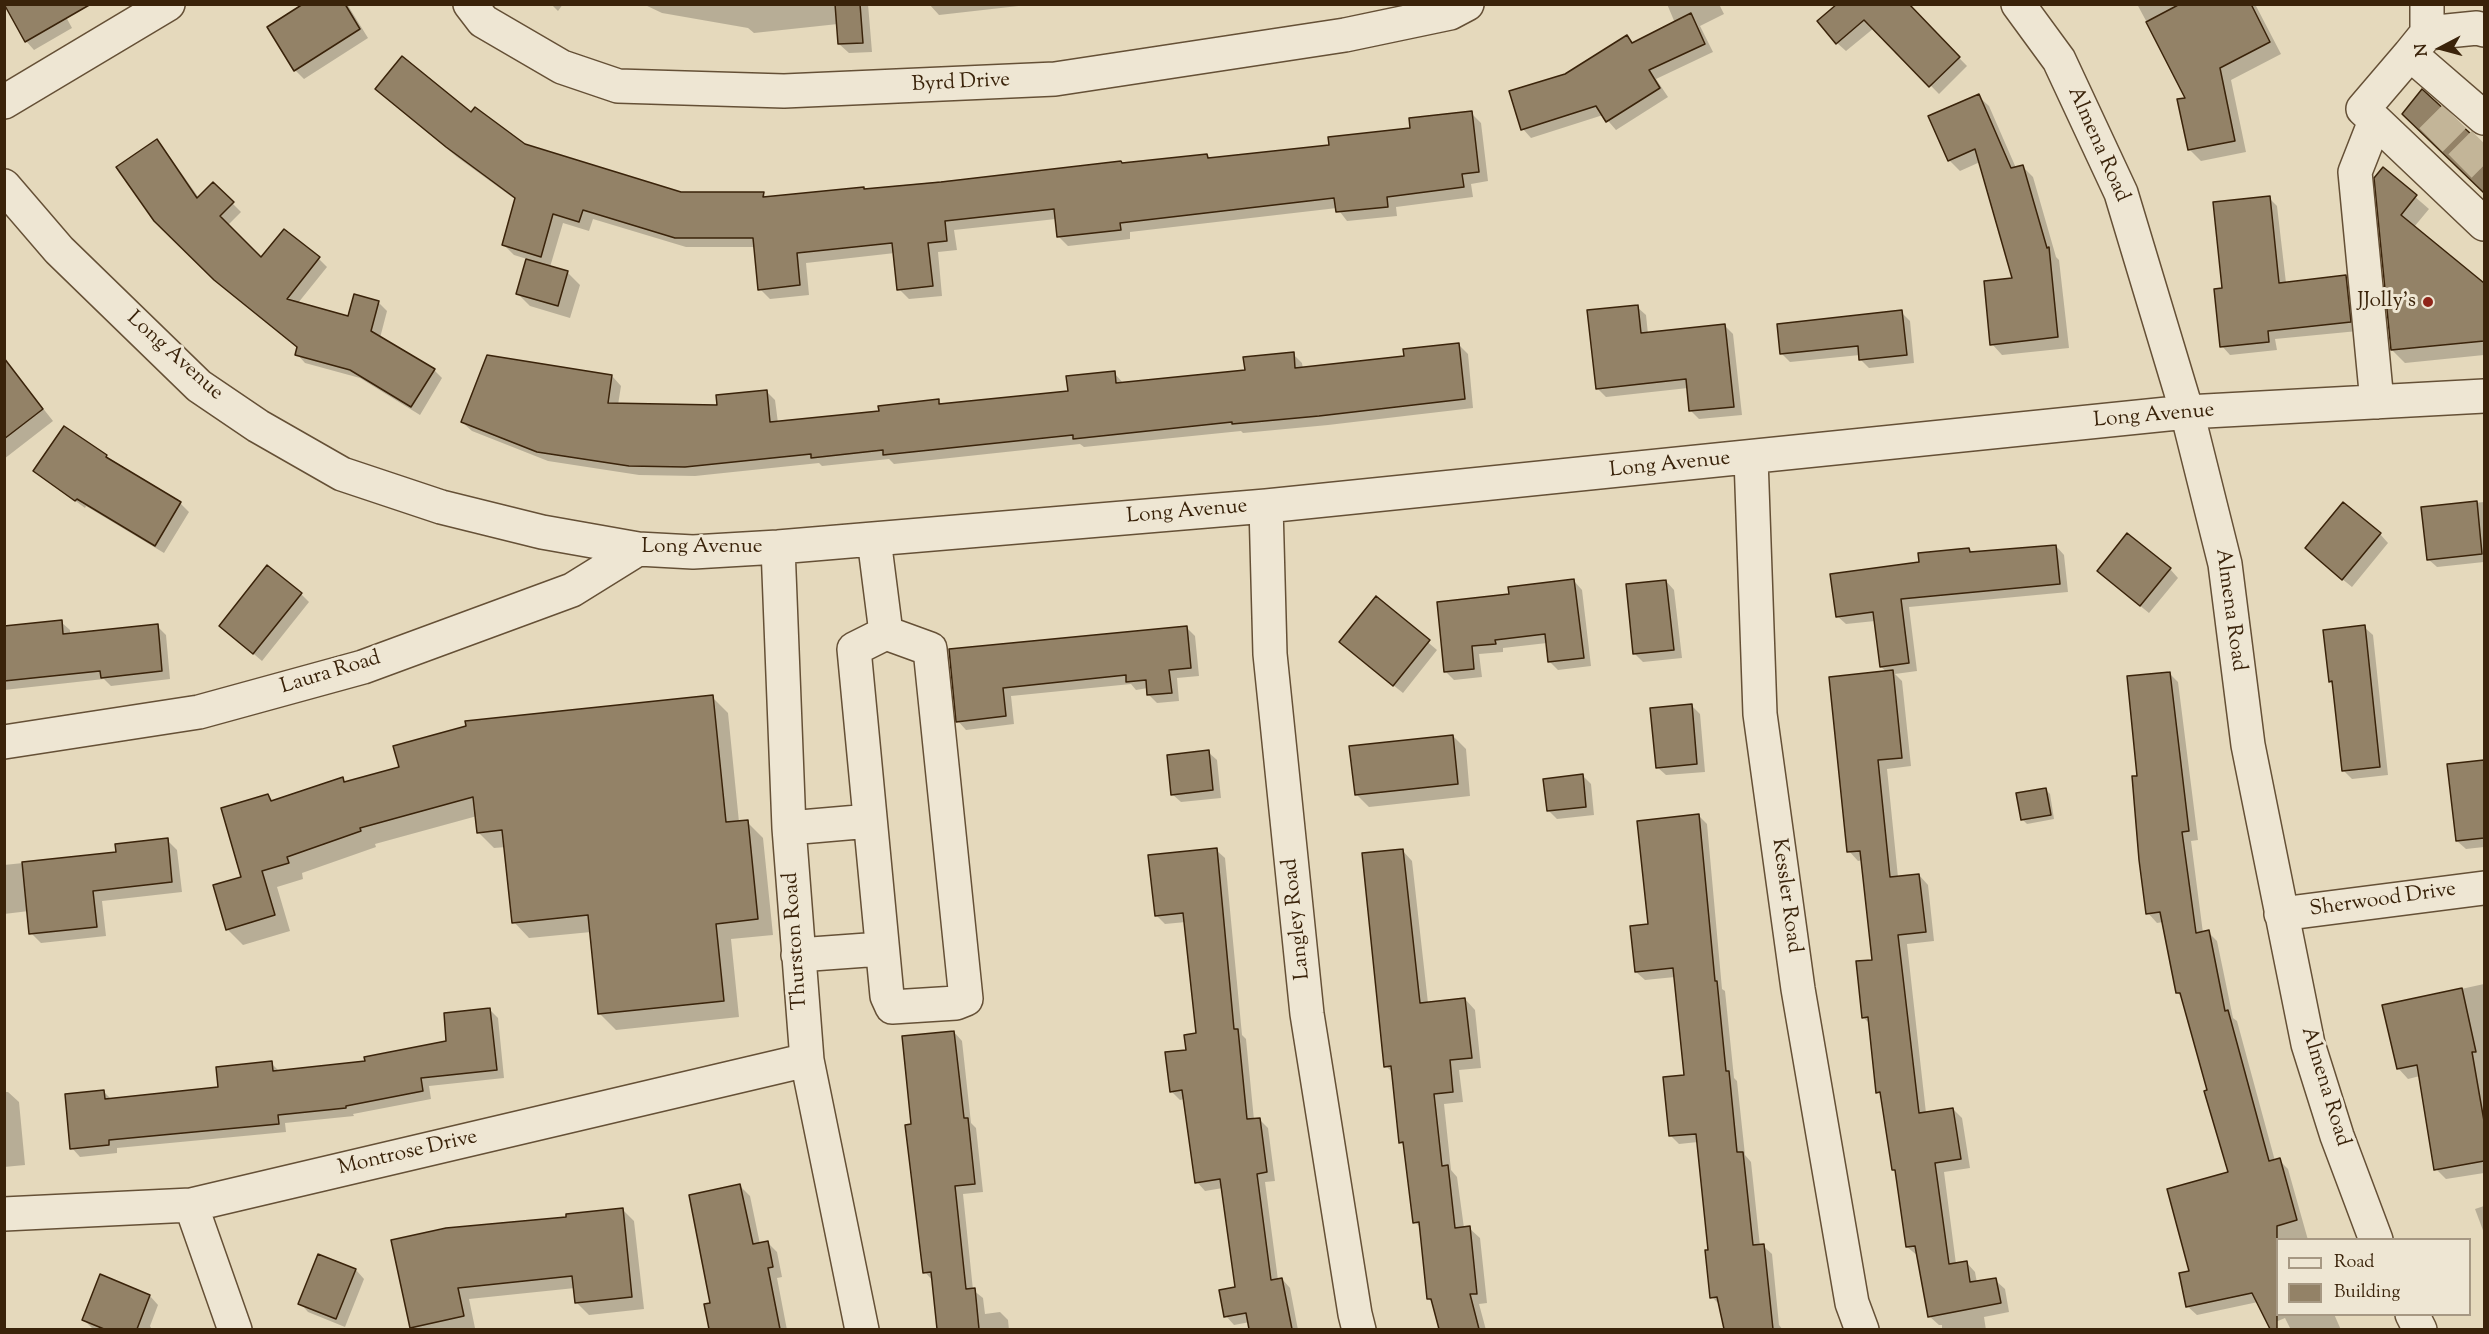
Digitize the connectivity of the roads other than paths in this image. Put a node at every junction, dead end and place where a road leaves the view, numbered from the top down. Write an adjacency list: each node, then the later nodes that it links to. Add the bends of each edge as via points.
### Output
1 (168, 4): 7 (street)
2 (470, 4): 3 (street, Byrd Drive, via 483,21 562,66 618,86 784,92 1055,79 1345,35 1449,13)
3 (1467, 4)
4 (2018, 4): 14 (street, Almena Road, via 2059,60 2121,193)
5 (2484, 30): 6 (street)
6 (2422, 31): 8 (street); 9 (street, via 2362,109)
7 (4, 102)
8 (2469, 112)
9 (2375, 121): 11 (street, via 2422,149 2451,175); 13 (street, via 2355,172)
10 (4, 186): 19 (street, Long Avenue, via 59,250 199,386 258,426 342,474 452,510 542,532)
11 (2479, 209)
12 (2484, 396): 13 (street, Long Avenue)
13 (2377, 402): 14 (street, Long Avenue)
14 (2187, 412): 15 (street, Long Avenue); 25 (street, Almena Road, via 2225,564 2248,745)
15 (1751, 458): 16 (street, Long Avenue); 35 (street, Kessler Road, via 1760,714 1798,989 1852,1303)
16 (1266, 506): 17 (street, Long Avenue); 34 (street, Langley Road, via 1270,654 1306,1002)
17 (874, 539): 18 (street, Long Avenue); 20 (street)
18 (778, 547): 19 (street, Long Avenue, via 693,552); 23 (street, Thurston Road)
19 (638, 549): 21 (street, Laura Road, via 572,590 363,667 199,712)
20 (886, 633): 22 (street, via 854,649); 26 (street, via 930,649 966,999 956,1004 892,1007 886,996)
21 (4, 742)
22 (870, 821): 23 (street); 26 (street)
23 (789, 828): 27 (street, Thurston Road)
24 (2484, 888): 25 (street, Sherwood Drive)
25 (2281, 914): 31 (street, Almena Road, via 2308,1044)
26 (881, 948): 27 (street)
27 (798, 955): 28 (street, Thurston Road)
28 (807, 1060): 29 (street, Montrose Drive); 33 (street, Thurston Road)
29 (191, 1204): 30 (street, Montrose Drive); 32 (street)
30 (4, 1214)
31 (2376, 1238)
32 (235, 1329)
33 (862, 1329)
34 (1359, 1329)
35 (1862, 1329)

